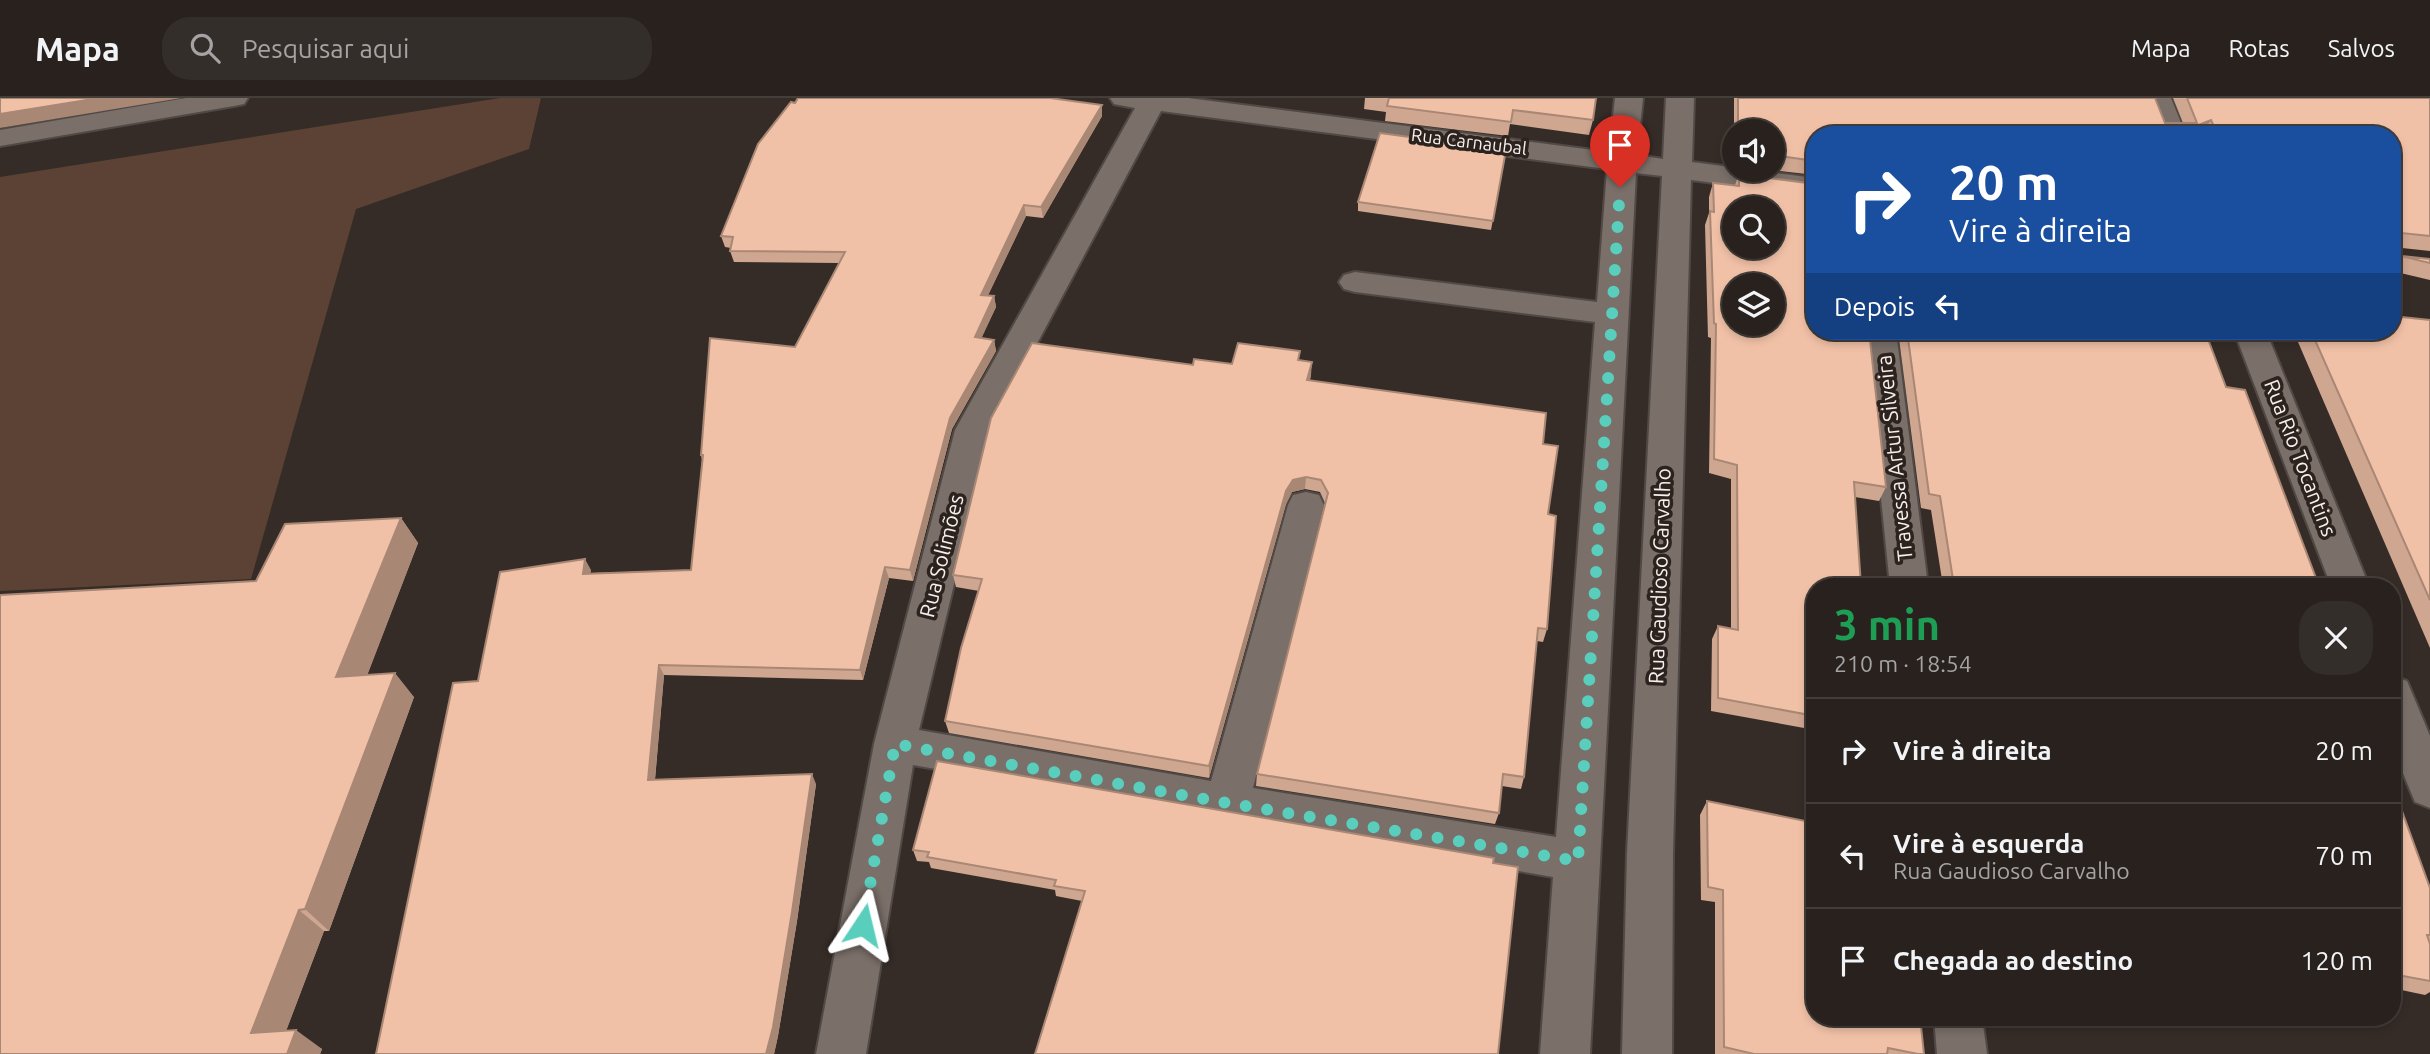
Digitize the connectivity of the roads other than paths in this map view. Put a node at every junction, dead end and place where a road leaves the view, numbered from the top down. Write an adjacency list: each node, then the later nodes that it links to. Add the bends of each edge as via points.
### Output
1 (234, 98): 7 (street)
2 (1629, 98): 8 (street)
3 (1680, 98): 9 (street, Rua Gaudioso Carvalho)
4 (2157, 98): 6 (street)
5 (1143, 99): 8 (street, Rua Carnaubal); 19 (street, Rua Solimões, via 973,430)
6 (2168, 126)
7 (0, 138)
8 (1622, 161): 9 (street, Rua Carnaubal); 12 (street)
9 (1676, 169): 10 (street, Rua Carnaubal); 26 (street, Rua Gaudioso Carvalho, via 1650,853)
10 (1806, 186)
11 (1355, 282): 12 (street)
12 (1612, 314): 22 (street)
13 (1881, 340): 16 (street, Travessa Artur Silveira)
14 (2253, 340): 17 (street, Rua Rio Tocantins)
15 (1306, 505): 21 (street)
16 (1908, 578)
17 (2347, 578)
18 (2401, 716): 20 (street)
19 (895, 744): 21 (street); 24 (street, Rua Solimões)
20 (2430, 789)
21 (1227, 803): 22 (street)
22 (1578, 861): 25 (street)
23 (1959, 1026): 27 (street)
24 (841, 1054)
25 (1565, 1054)
26 (1647, 1054)
27 (1962, 1054)

